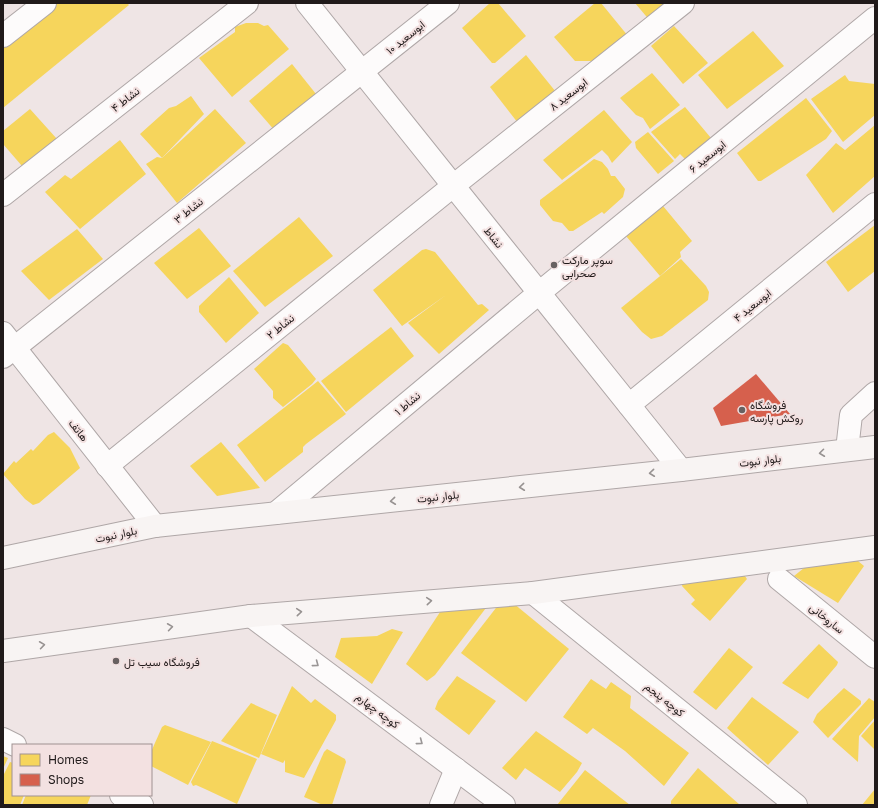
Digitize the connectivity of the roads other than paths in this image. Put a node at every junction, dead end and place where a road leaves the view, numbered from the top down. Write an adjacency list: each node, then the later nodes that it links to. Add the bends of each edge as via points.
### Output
1 (45, 3): 7 (street)
2 (247, 3): 10 (street, نشاط ۴)
3 (307, 3): 8 (street, نشاط)
4 (448, 3): 8 (street, ابوسعید ۱۰)
5 (683, 3): 9 (street, ابوسعید ۸)
6 (875, 18): 12 (street, ابوسعید ۶)
7 (3, 36)
8 (362, 72): 9 (street, نشاط); 13 (street, نشاط ۳)
9 (453, 186): 12 (street, نشاط); 18 (street, نشاط ۲)
10 (3, 196)
11 (875, 204): 15 (street, ابوسعید ۴)
12 (539, 293): 15 (street, نشاط); 20 (street, نشاط ۱)
13 (7, 346): 18 (street, هاتف)
14 (875, 393): 17 (street, via 851,415)
15 (629, 405): 19 (street, نشاط)
16 (875, 447): 17 (main road, بلوار نبوت)
17 (846, 450): 19 (main road, بلوار نبوت, one-way to 19)
18 (107, 466): 21 (street, هاتف)
19 (681, 470): 20 (main road, بلوار نبوت, one-way to 20)
20 (276, 513): 21 (main road, بلوار نبوت)
21 (155, 526): 23 (main road, بلوار نبوت)
22 (875, 547): 25 (main road)
23 (3, 558)
24 (779, 579): 28 (street, ساروخانی)
25 (533, 593): 26 (main road, one-way to 25); 36 (street, کوچه پنجم)
26 (251, 616): 27 (main road, one-way to 26); 31 (street, کوچه چهارم, one-way to 31)
27 (3, 651)
28 (875, 658)
29 (3, 739): 30 (street)
30 (13, 744)
31 (456, 769): 34 (street); 35 (street, کوچه چهارم)
32 (123, 796): 33 (street)
33 (142, 805)
34 (441, 805)
35 (504, 805)
36 (796, 805)

